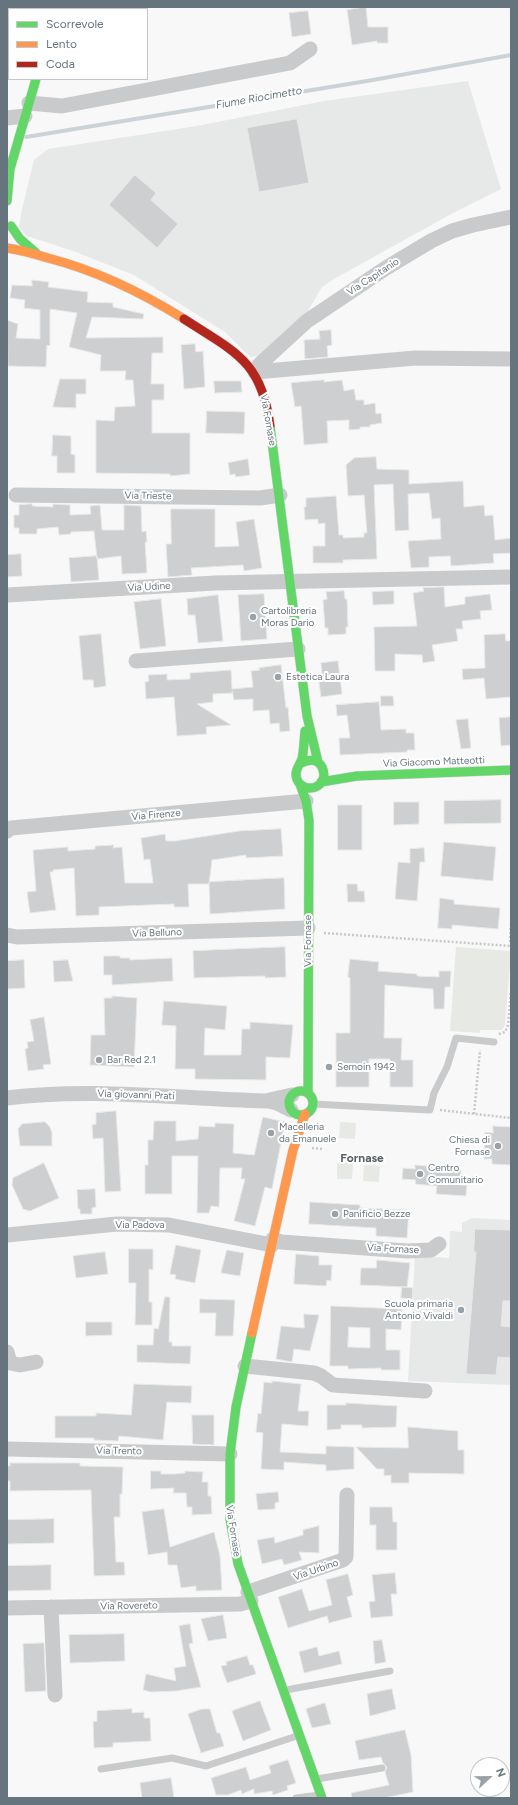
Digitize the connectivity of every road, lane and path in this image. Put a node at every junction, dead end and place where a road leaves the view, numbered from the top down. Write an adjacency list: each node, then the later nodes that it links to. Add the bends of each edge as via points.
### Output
1 (310, 49): 3 (street, via 290,63 62,106)
2 (36, 80): 3 (street)
3 (25, 116): 4 (street); 5 (street)
4 (7, 118)
5 (8, 171): 6 (street)
6 (7, 201)
7 (7, 211): 9 (street)
8 (511, 217): 14 (street, Via Capitanio, via 452,231 386,268 307,321)
9 (10, 226): 10 (street); 12 (street, Via Fornase)
10 (7, 242)
11 (7, 248): 12 (street, Via Fornase)
12 (38, 255): 14 (street, Via Fornase, via 113,280 143,294 212,337)
13 (511, 359): 14 (street, via 415,358)
14 (255, 372): 16 (street, Via Fornase, via 268,407)
15 (16, 495): 16 (street, Via Trieste, via 260,498)
16 (280, 495): 18 (street, Via Fornase)
17 (510, 577): 18 (street, Via Udine)
18 (291, 582): 19 (street, Via Udine, via 215,583); 20 (street, Via Fornase)
19 (7, 595)
20 (298, 649): 21 (street); 22 (street, Via Fornase)
21 (136, 661)
22 (307, 716): 23 (street, Via Fornase); 24 (street, Via Fornase)
23 (301, 763): 24 (street, via 310,760); 27 (street, Via Fornase, via 296,771)
24 (320, 764): 26 (street, Via Giacomo Matteotti, via 330,770); 28 (street, Via Fornase, via 324,773)
25 (511, 770): 26 (street, Via Giacomo Matteotti)
26 (358, 776): 28 (street, Via Giacomo Matteotti)
27 (300, 784): 28 (street, via 309,788); 29 (street, Via Fornase)
28 (320, 784): 30 (street, Via Fornase)
29 (306, 801): 30 (street, Via Fornase); 31 (street, Via Firenze, via 12,828)
30 (309, 820): 33 (street, Via Fornase)
31 (7, 831)
32 (511, 924): 35 (path)
33 (308, 930): 34 (street, Via Belluno, via 17,937); 36 (path); 38 (street, Via Fornase)
34 (7, 935)
35 (511, 942)
36 (511, 946)
37 (494, 1042): 44 (lane, via 456,1038 447,1067 434,1093)
38 (308, 1061): 39 (street, Via Fornase); 40 (street, Via Fornase)
39 (294, 1093): 40 (street); 42 (street); 45 (street, Via Fornase, via 289,1100)
40 (308, 1093): 43 (street, Via Fornase)
41 (7, 1098): 42 (street, Via giovanni Prati, via 96,1093)
42 (265, 1101): 45 (street, via 277,1103)
43 (313, 1104): 44 (lane); 45 (street, via 310,1110)
44 (430, 1110): 46 (path)
45 (297, 1112): 50 (street, Via Fornase, via 293,1150)
46 (511, 1118)
47 (309, 1147): 48 (path)
48 (323, 1149)
49 (7, 1235): 50 (street, Via Padova, via 117,1224 169,1225)
50 (272, 1242): 51 (street, Via Fornase, via 407,1251 431,1250); 54 (street, Via Fornase)
51 (439, 1244)
52 (7, 1352): 53 (street, via 10,1363 20,1365)
53 (36, 1362)
54 (245, 1366): 55 (street, via 314,1373 333,1385); 57 (street, Via Fornase)
55 (425, 1391)
56 (7, 1449): 57 (street, Via Trento)
57 (230, 1454): 59 (street, Via Fornase, via 230,1518 237,1557)
58 (348, 1495): 59 (street, Via Urbino, via 346,1557)
59 (249, 1597): 60 (street, Via Rovereto, via 240,1604); 63 (street, Via Fornase)
60 (51, 1607): 61 (street, Via Rovereto); 64 (street)
61 (7, 1608)
62 (390, 1671): 63 (lane)
63 (283, 1691): 65 (street, Via Fornase)
64 (55, 1695)
65 (299, 1735): 67 (lane, via 206,1766 172,1758); 68 (street, Via Fornase)
66 (382, 1768): 68 (lane)
67 (101, 1770)
68 (315, 1779): 69 (street, Via Fornase)
69 (321, 1796): 70 (lane, Via Fornase)
70 (296, 1798)

